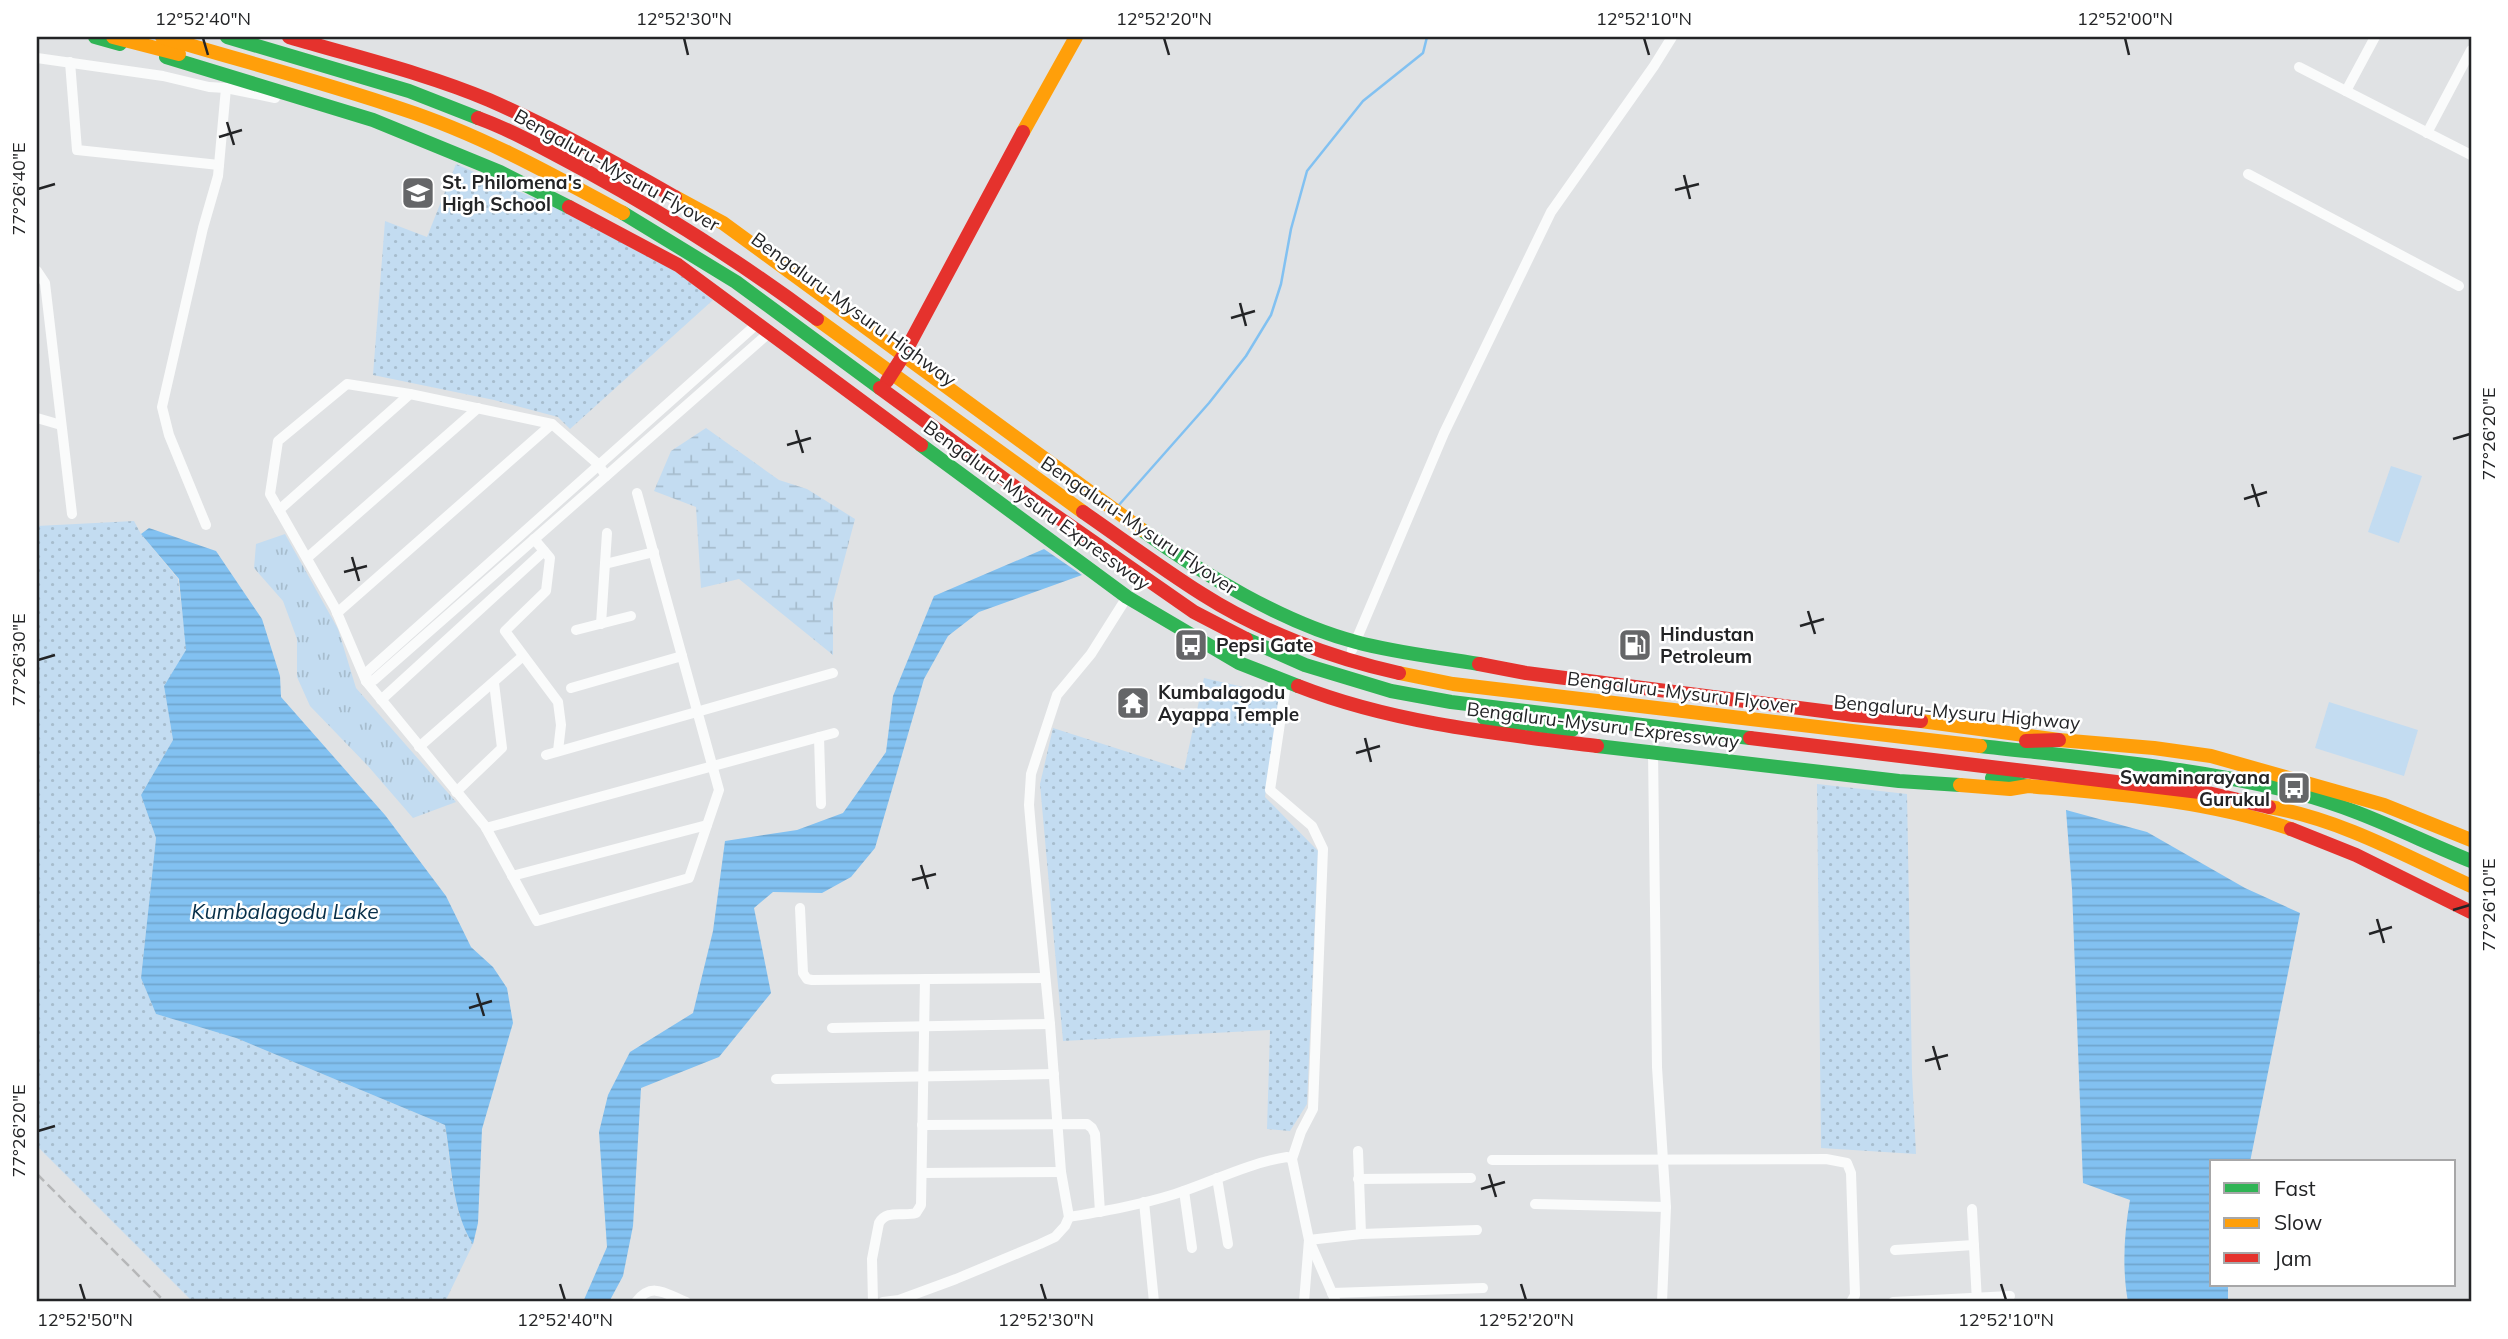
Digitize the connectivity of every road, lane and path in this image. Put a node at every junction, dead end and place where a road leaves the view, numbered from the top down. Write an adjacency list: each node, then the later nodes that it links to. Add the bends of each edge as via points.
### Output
1 (95, 37): 15 (main road, Bengaluru-Mysuru Expressway)
2 (113, 37): 22 (main road, Bengaluru-Mysuru Expressway, via 380,113 461,144)
3 (162, 37): 39 (main road, Bengaluru-Mysuru Expressway, via 403,109 540,168 647,226 736,282)
4 (227, 37): 77 (main road, Bengaluru-Mysuru Flyover, via 447,105 548,151 656,209 747,267 1177,579 1230,610 1312,647 1377,668 1453,684 2180,769 2298,793)
5 (255, 37): 18 (main road, Bengaluru-Mysuru Highway, via 418,85)
6 (289, 37): 18 (main road, via 475,96)
7 (1076, 37): 26 (main road)
8 (1672, 37): 52 (street, via 1552,212 1444,433)
9 (2375, 37): 16 (street)
10 (2471, 50): 17 (street)
11 (37, 58): 12 (street)
12 (70, 62): 14 (street); 20 (street, via 77,150)
13 (2299, 67): 16 (street)
14 (226, 88): 15 (street, via 275,97); 20 (street)
15 (277, 90): 22 (main road, Bengaluru-Mysuru Expressway, via 373,120)
16 (2346, 91): 17 (street)
17 (2427, 133): 19 (street)
18 (580, 150): 22 (main road); 26 (main road, Bengaluru-Mysuru Highway, via 744,251)
19 (2471, 155)
20 (219, 165): 38 (street, via 162,407)
21 (2248, 174): 24 (street)
22 (559, 196): 25 (main road, Bengaluru-Mysuru Expressway, via 678,265); 28 (main road, Bengaluru-Mysuru Expressway, via 662,245 755,308)
23 (37, 271): 32 (street, via 45,283)
24 (2459, 286)
25 (764, 327): 28 (main road, Bengaluru-Mysuru Expressway); 33 (street); 34 (street)
26 (901, 360): 28 (main road); 52 (main road, Bengaluru-Mysuru Highway, via 1225,597 1282,624)
27 (410, 394): 29 (street); 36 (street); 36 (street, via 347,384 278,441 270,494)
28 (873, 401): 44 (main road, Bengaluru-Mysuru Expressway)
29 (478, 408): 31 (street); 45 (street)
30 (37, 418): 32 (street)
31 (552, 424): 33 (street); 48 (street)
32 (61, 425): 37 (street)
33 (598, 464): 34 (street); 56 (street, via 366,673)
34 (606, 476): 41 (street)
35 (637, 493): 43 (street)
36 (279, 510): 45 (street)
37 (72, 513)
38 (206, 525)
39 (1074, 529): 79 (main road, Bengaluru-Mysuru Flyover, via 1221,627 1305,665 1391,691 1480,706 2177,787 2332,823)
40 (607, 533): 46 (street)
41 (534, 540): 42 (street); 56 (street, via 374,680)
42 (544, 551): 53 (street, via 550,558 546,591 505,631); 60 (street)
43 (653, 552): 46 (street); 54 (street)
44 (1076, 552): 47 (main road, Bengaluru-Mysuru Expressway); 69 (main road, Bengaluru-Mysuru Expressway, via 1234,647 1289,672 1364,695 1517,723 2008,780)
45 (307, 558): 48 (street)
46 (605, 564): 50 (street)
47 (1128, 597): 58 (main road, Bengaluru-Mysuru Expressway, via 1200,642); 82 (street, via 1057,695 1031,774 1029,805)
48 (337, 613): 56 (street)
49 (631, 616): 50 (street)
50 (601, 624): 51 (street)
51 (576, 630)
52 (1354, 646): 70 (main road, Bengaluru-Mysuru Highway, via 1442,670 1825,721 2211,756)
53 (523, 656): 57 (street); 65 (street, via 558,702)
54 (682, 656): 59 (street); 61 (street)
55 (833, 673): 61 (street)
56 (366, 681): 60 (street)
57 (494, 683): 64 (street); 71 (street, via 502,748)
58 (1286, 683): 66 (main road, Bengaluru-Mysuru Expressway, via 1339,702 1490,733); 93 (street, via 1270,790 1312,826 1323,849 1313,1109)
59 (570, 688)
60 (381, 700): 64 (street)
61 (698, 712): 65 (street); 68 (street)
62 (834, 733): 63 (street)
63 (819, 737): 68 (street); 72 (street)
64 (419, 747): 71 (street)
65 (558, 751): 67 (street)
66 (1653, 751): 69 (main road, Bengaluru-Mysuru Expressway, via 1899,781 2010,789); 94 (street, via 1657,1067)
67 (546, 755)
68 (712, 766): 73 (street, via 719,790); 74 (street)
69 (2028, 786): 75 (main road, Bengaluru-Mysuru Expressway, via 2179,801 2237,813)
70 (2329, 789): 75 (main road); 76 (main road, via 2384,805)
71 (456, 792): 74 (street)
72 (821, 804)
73 (707, 825): 78 (street); 78 (street, via 689,878 537,922)
74 (486, 828): 78 (street)
75 (2318, 839): 81 (main road, Bengaluru-Mysuru Expressway, via 2360,855)
76 (2471, 840)
77 (2471, 861)
78 (512, 876)
79 (2471, 886)
80 (800, 908): 83 (street, via 807,979)
81 (2471, 912)
82 (1045, 978): 83 (street); 84 (street)
83 (925, 979): 85 (street)
84 (1050, 1024): 85 (street); 87 (street)
85 (924, 1026): 86 (street); 88 (street)
86 (832, 1028)
87 (1054, 1074): 88 (street); 91 (street)
88 (923, 1076): 89 (street); 90 (street)
89 (776, 1079)
90 (922, 1125): 91 (street); 97 (street)
91 (1058, 1125): 96 (street); 106 (street, via 1092,1128)
92 (1358, 1151): 100 (street)
93 (1292, 1159): 98 (street, via 1274,1159); 110 (street)
94 (1664, 1159): 95 (street); 104 (street); 126 (street, via 1826,1159 1847,1163 1854,1254 1855,1295)
95 (1492, 1160)
96 (1061, 1172): 97 (street); 107 (street)
97 (922, 1173): 121 (street, via 919,1210 890,1214 879,1223 872,1259)
98 (1217, 1178): 101 (street); 111 (street)
99 (1471, 1178): 100 (street)
100 (1358, 1179): 109 (street)
101 (1184, 1191): 102 (street); 113 (street)
102 (1144, 1202): 106 (street); 123 (street)
103 (1535, 1205): 104 (street)
104 (1666, 1207): 125 (street)
105 (1972, 1209): 112 (street)
106 (1100, 1212): 107 (street)
107 (1069, 1217): 122 (street, via 1055,1237 1040,1244 956,1279)
108 (1477, 1230): 109 (street)
109 (1361, 1234): 110 (street)
110 (1309, 1240): 117 (street); 124 (street)
111 (1228, 1244)
112 (1974, 1245): 114 (street); 118 (street)
113 (1192, 1248)
114 (1895, 1251)
115 (1483, 1288): 117 (street)
116 (2010, 1296): 118 (street)
117 (1334, 1297)
118 (1977, 1300): 127 (street)
119 (636, 1302): 120 (street, via 654,1289)
120 (687, 1302)
121 (873, 1302)
122 (883, 1302)
123 (1154, 1302)
124 (1304, 1302)
125 (1662, 1302)
126 (1851, 1302)
127 (1893, 1302)

